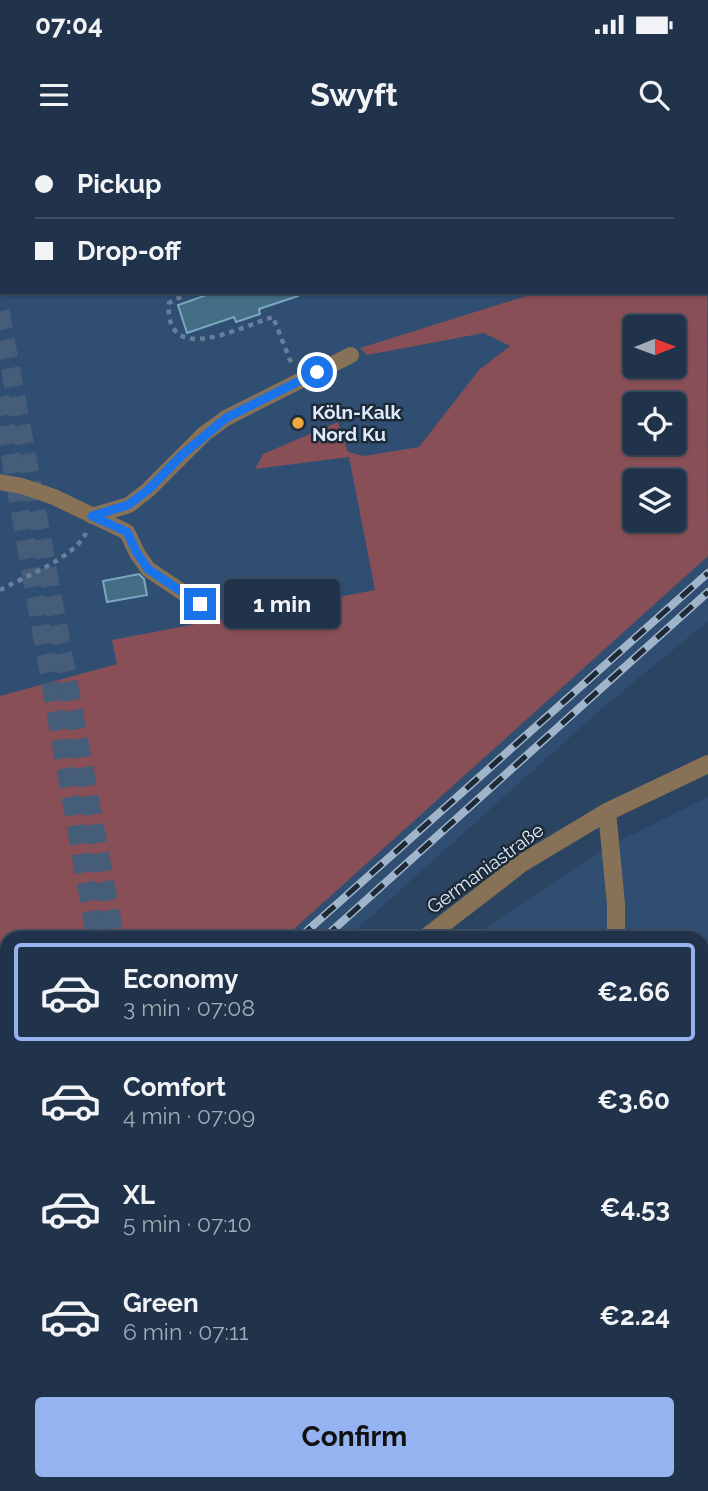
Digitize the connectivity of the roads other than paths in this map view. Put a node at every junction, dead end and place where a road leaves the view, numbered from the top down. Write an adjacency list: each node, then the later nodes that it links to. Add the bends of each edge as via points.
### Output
1 (351, 355): 3 (lane, via 226,418 128,505)
2 (0, 482): 3 (lane, via 54,497)
3 (92, 516): 4 (lane, via 127,532 148,569)
4 (200, 604)
5 (708, 764): 6 (street, Germaniastraße)
6 (607, 812): 7 (street, Germaniastraße, via 522,863); 8 (street)
7 (434, 931)
8 (616, 931)

